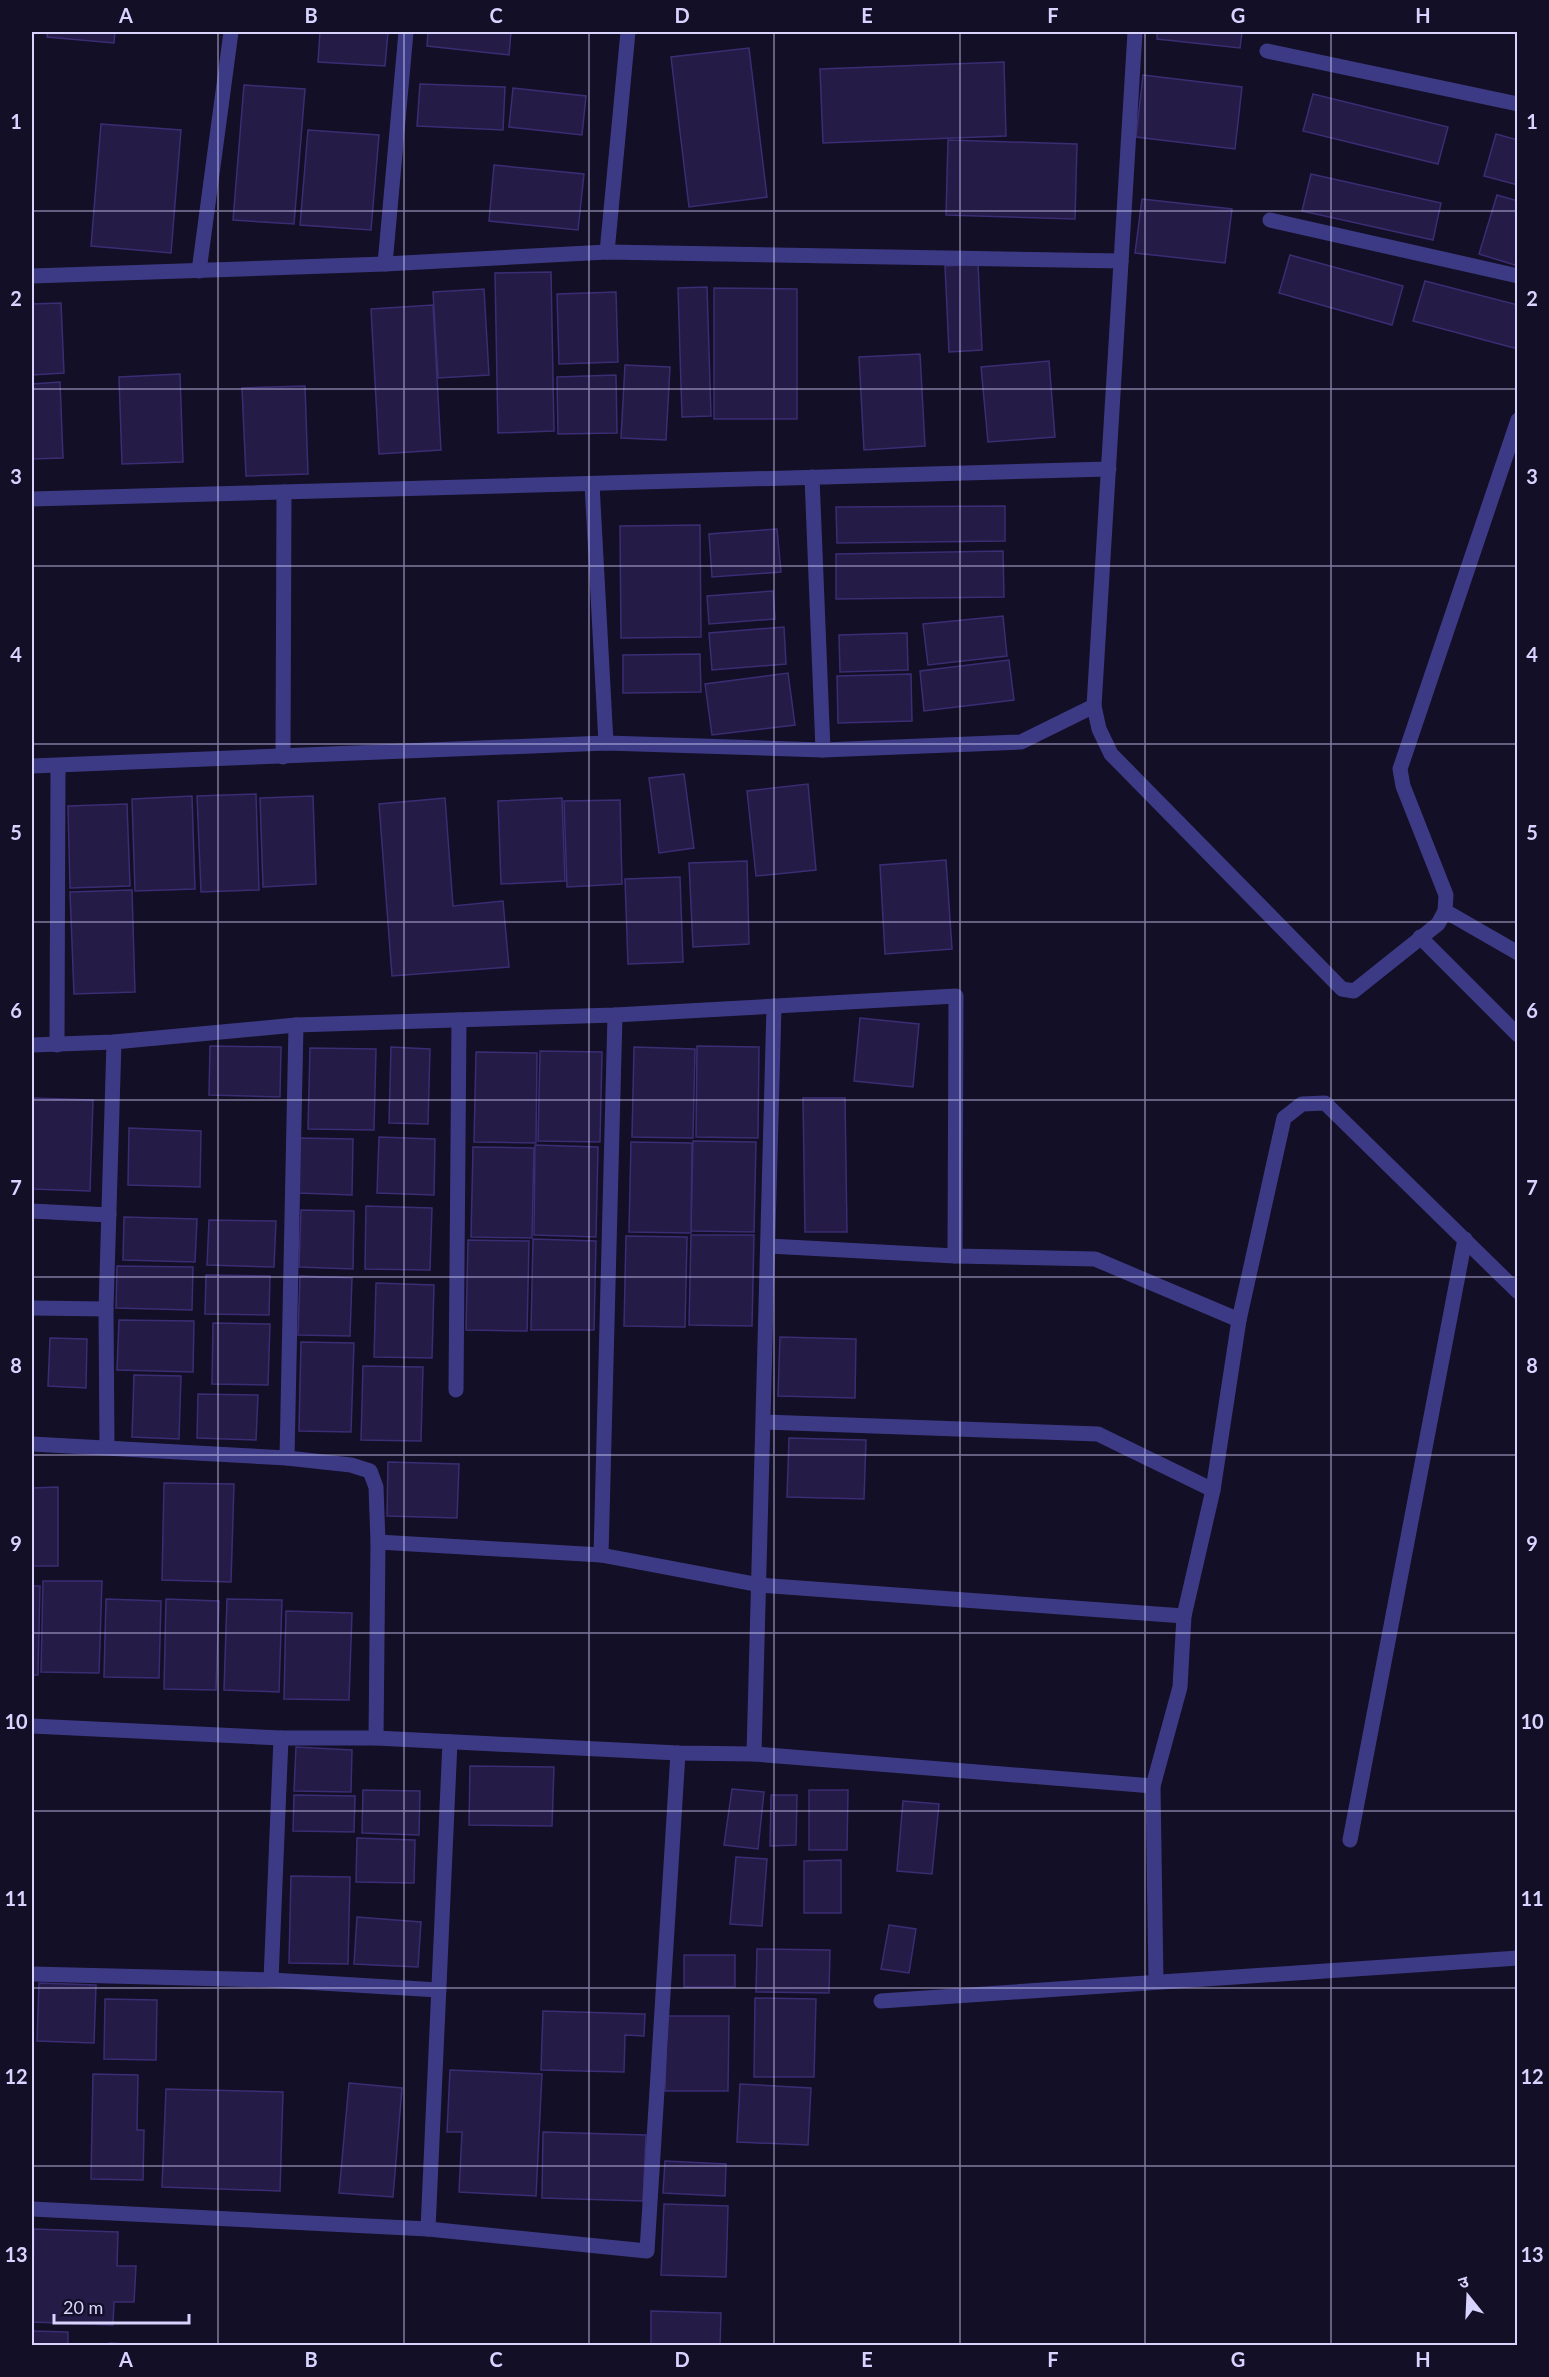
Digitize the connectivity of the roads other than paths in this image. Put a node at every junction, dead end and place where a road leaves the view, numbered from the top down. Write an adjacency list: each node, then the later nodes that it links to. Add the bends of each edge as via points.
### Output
1 (231, 32): 11 (street)
2 (406, 32): 10 (street)
3 (628, 32): 8 (street)
4 (1135, 32): 9 (street)
5 (1267, 51): 6 (street)
6 (1518, 104)
7 (1270, 220): 13 (street)
8 (608, 252): 9 (street); 10 (street)
9 (1121, 261): 15 (street)
10 (385, 264): 11 (street)
11 (199, 271): 12 (street)
12 (32, 276)
13 (1518, 276)
14 (1518, 420): 26 (street, via 1400,769 1403,786 1446,895)
15 (1109, 469): 16 (street); 20 (street)
16 (812, 477): 17 (street); 22 (street)
17 (592, 484): 18 (street); 21 (street)
18 (284, 492): 19 (street); 23 (street)
19 (32, 500)
20 (1094, 706): 22 (street, via 1021,742); 27 (street, via 1111,754 1342,989 1353,990)
21 (606, 743): 22 (street); 23 (street)
22 (823, 750)
23 (283, 757): 25 (street)
24 (32, 766): 25 (street)
25 (58, 766): 36 (street)
26 (1445, 911): 27 (street, via 1438,924); 28 (street)
27 (1420, 938): 33 (street)
28 (1518, 953)
29 (774, 1006): 30 (street); 40 (street); 41 (street, via 956,996)
30 (615, 1015): 31 (street); 53 (street)
31 (459, 1020): 32 (street); 46 (street)
32 (296, 1025): 34 (street); 50 (street)
33 (1518, 1035)
34 (114, 1042): 36 (street); 38 (street)
35 (32, 1045): 36 (street)
36 (57, 1045)
37 (32, 1211): 38 (street)
38 (109, 1215): 44 (street)
39 (1465, 1239): 42 (street); 45 (street, via 1325,1103 1302,1104 1284,1118); 63 (street)
40 (769, 1246): 41 (street); 47 (street)
41 (955, 1256): 45 (street, via 1095,1259)
42 (1518, 1292)
43 (32, 1308): 44 (street)
44 (106, 1309): 49 (street)
45 (1239, 1320): 51 (street)
46 (456, 1390)
47 (764, 1422): 51 (street, via 1098,1434); 54 (street)
48 (32, 1444): 49 (street)
49 (107, 1447): 50 (street)
50 (287, 1458): 52 (street, via 370,1471 376,1487)
51 (1213, 1490): 55 (street)
52 (378, 1542): 53 (street); 58 (street)
53 (601, 1554): 54 (street)
54 (760, 1585): 55 (street); 61 (street)
55 (1184, 1616): 62 (street, via 1180,1687)
56 (32, 1726): 57 (street)
57 (281, 1738): 58 (street); 66 (street)
58 (375, 1738): 59 (street)
59 (450, 1742): 60 (street); 68 (street)
60 (678, 1753): 61 (street); 71 (street, via 647,2251)
61 (754, 1754): 62 (street)
62 (1153, 1786): 67 (street)
63 (1350, 1840)
64 (1518, 1958): 67 (street)
65 (32, 1974): 66 (street)
66 (272, 1980): 68 (street)
67 (1156, 1982): 69 (street)
68 (439, 1990): 71 (street)
69 (881, 2001)
70 (32, 2209): 71 (street)
71 (428, 2229)

